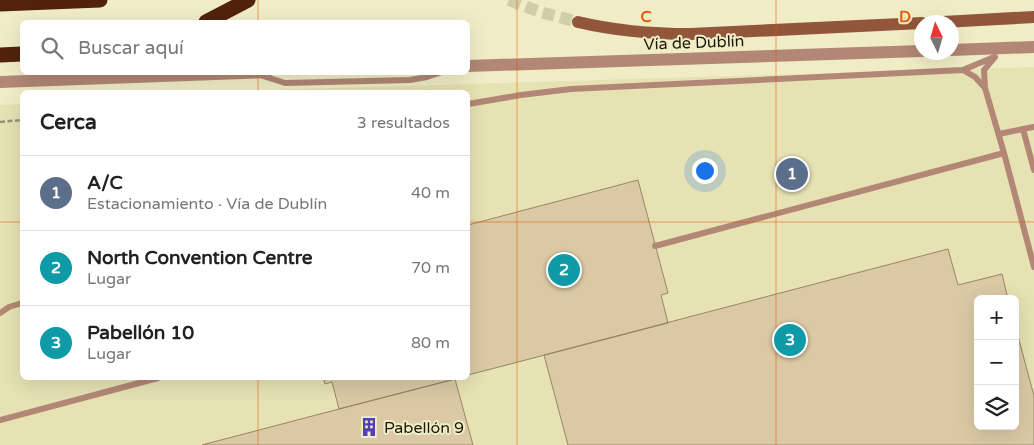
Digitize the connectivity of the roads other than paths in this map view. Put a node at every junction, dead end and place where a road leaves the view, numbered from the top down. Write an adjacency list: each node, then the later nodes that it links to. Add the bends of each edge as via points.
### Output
1 (100, 0): 3 (highway)
2 (248, 0): 5 (highway)
3 (0, 4)
4 (1034, 17): 6 (street)
5 (210, 20)
6 (959, 21)
7 (578, 22): 8 (street, via 609,29 662,34)
8 (914, 24)
9 (1034, 47): 10 (street)
10 (1010, 48): 11 (street); 15 (lane)
11 (959, 50)
12 (914, 51): 16 (street, Vía de Dublín)
13 (20, 54): 14 (highway)
14 (0, 55)
15 (995, 57): 17 (lane); 22 (lane, via 984,70)
16 (470, 66)
17 (963, 70): 22 (lane, via 976,77); 23 (lane, via 571,89)
18 (198, 75): 21 (street)
19 (259, 75): 20 (lane, via 285,82 410,80)
20 (434, 75)
21 (0, 82)
22 (985, 88): 26 (lane)
23 (470, 104)
24 (1034, 126): 25 (lane)
25 (1024, 129): 26 (lane); 28 (lane)
26 (999, 134): 27 (lane)
27 (1004, 153): 29 (lane); 30 (lane)
28 (1034, 170)
29 (655, 246)
30 (1034, 267)
31 (20, 303): 32 (lane)
32 (0, 312)
33 (150, 380): 34 (lane)
34 (0, 420)

